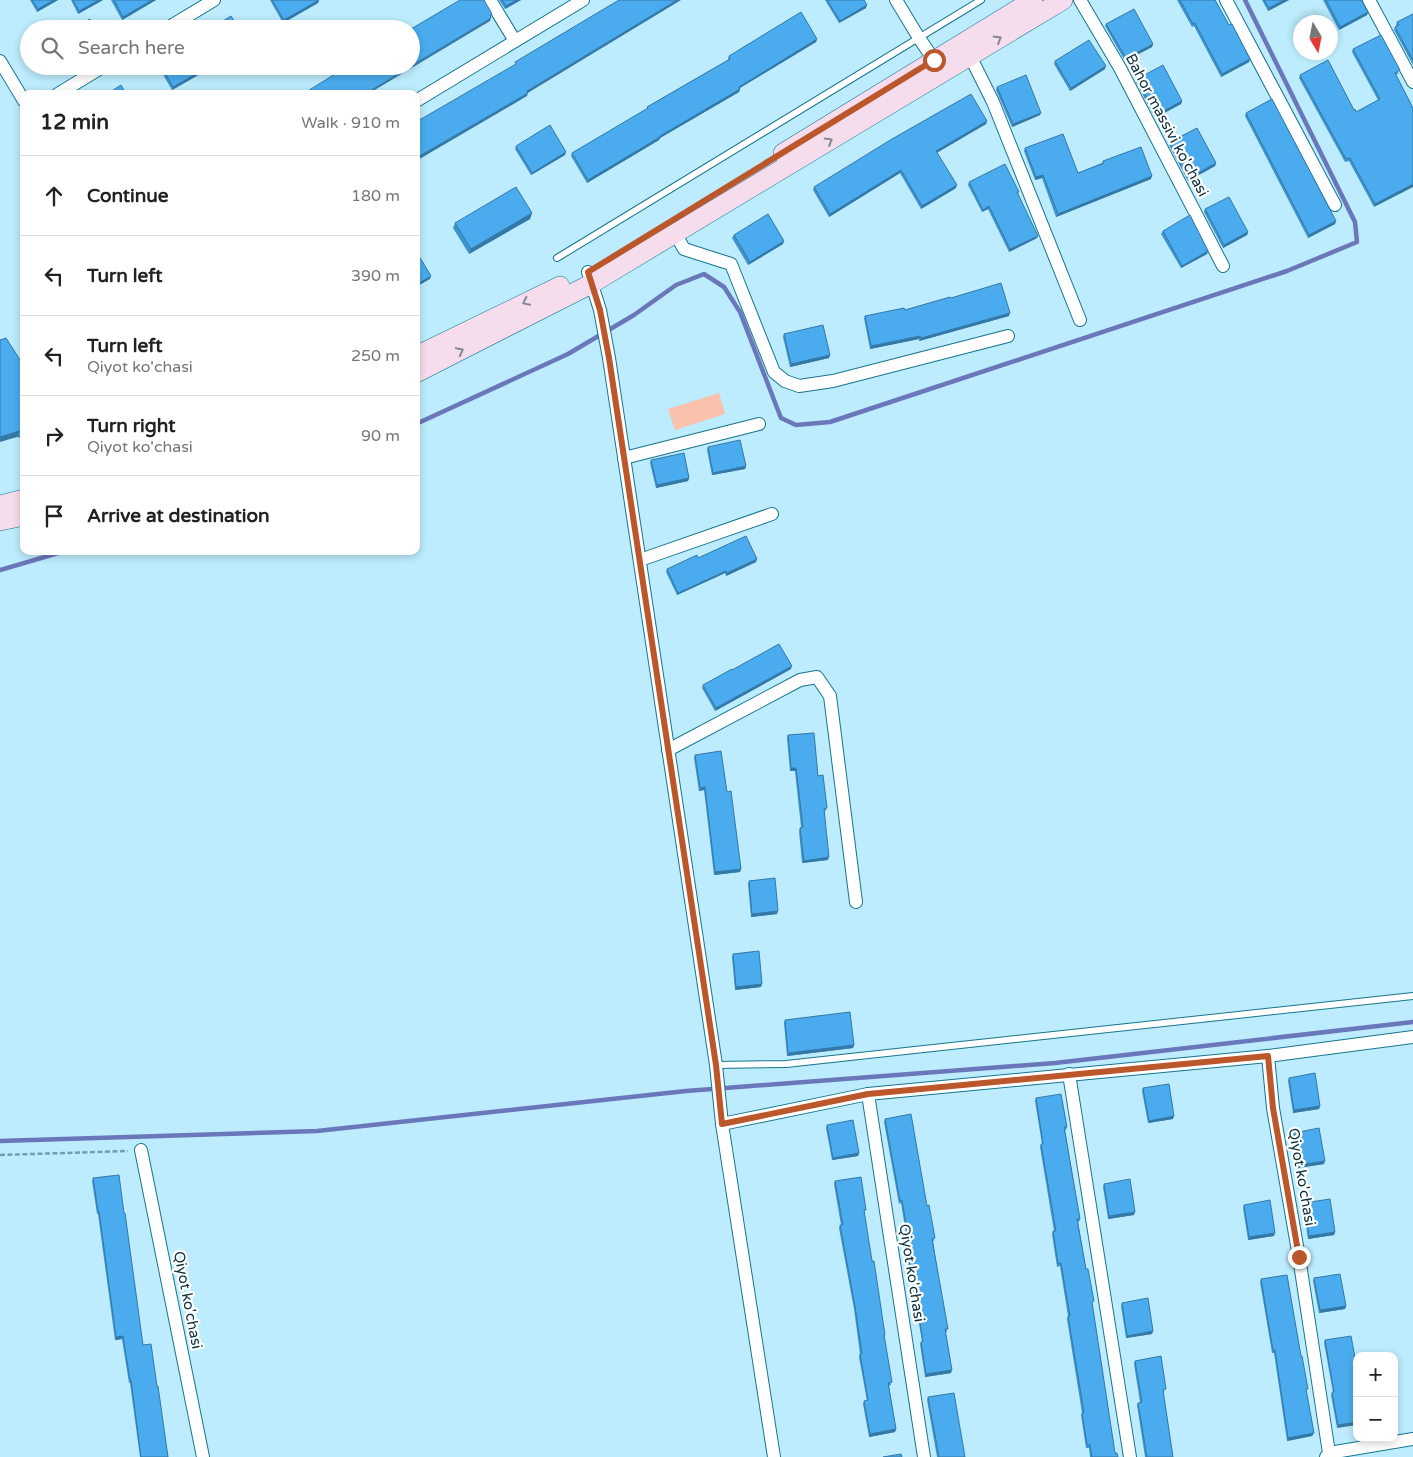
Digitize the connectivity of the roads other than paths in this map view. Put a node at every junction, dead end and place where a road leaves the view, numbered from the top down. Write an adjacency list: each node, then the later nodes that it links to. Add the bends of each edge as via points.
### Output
1 (214, 0): 11 (street)
2 (490, 0): 13 (street)
3 (583, 0): 13 (street)
4 (896, 0): 12 (street)
5 (981, 0): 12 (lane)
6 (1034, 0): 15 (main road)
7 (1063, 0): 14 (main road, one-way to 7)
8 (1080, 0): 26 (street, Bahor massivi ko'chasi, via 1120,68)
9 (1226, 0): 23 (street)
10 (1369, 0): 18 (street)
11 (181, 20)
12 (919, 38): 15 (street); 25 (lane)
13 (515, 41): 22 (street)
14 (970, 56): 24 (main road, one-way to 14); 28 (street, via 993,102)
15 (934, 60): 27 (main road)
16 (0, 61): 19 (street)
17 (89, 75): 20 (street)
18 (1413, 82)
19 (6, 83): 21 (street)
20 (65, 90)
21 (20, 97)
22 (420, 99)
23 (1335, 205)
24 (675, 233): 27 (main road); 29 (street, via 684,249 731,264 774,372 799,386 833,381)
25 (557, 258)
26 (1223, 266)
27 (590, 278): 30 (main road, one-way to 30); 31 (main road, one-way to 27); 33 (street, via 600,310)
28 (1080, 320)
29 (1008, 336)
30 (420, 354)
31 (420, 371)
32 (759, 424): 33 (street)
33 (624, 458): 39 (street)
34 (20, 500): 35 (main road)
35 (0, 505)
36 (772, 514): 39 (street)
37 (20, 517): 38 (main road)
38 (0, 522)
39 (640, 560): 40 (street)
40 (668, 750): 41 (street, via 800,680 817,677 830,696); 45 (street)
41 (856, 902)
42 (1413, 996): 45 (lane, via 786,1064)
43 (1413, 1037): 44 (street)
44 (1268, 1056): 46 (street); 51 (street, Qiyot ko'chasi, via 1273,1108)
45 (716, 1065): 48 (street)
46 (1069, 1074): 47 (street); 55 (street)
47 (868, 1094): 48 (street); 54 (street, Qiyot ko'chasi)
48 (722, 1124): 53 (street)
49 (142, 1150): 52 (street, Qiyot ko'chasi)
50 (1413, 1439): 51 (street, Qiyot ko'chasi)
51 (1328, 1456)
52 (203, 1457)
53 (774, 1457)
54 (924, 1457)
55 (1130, 1457)

